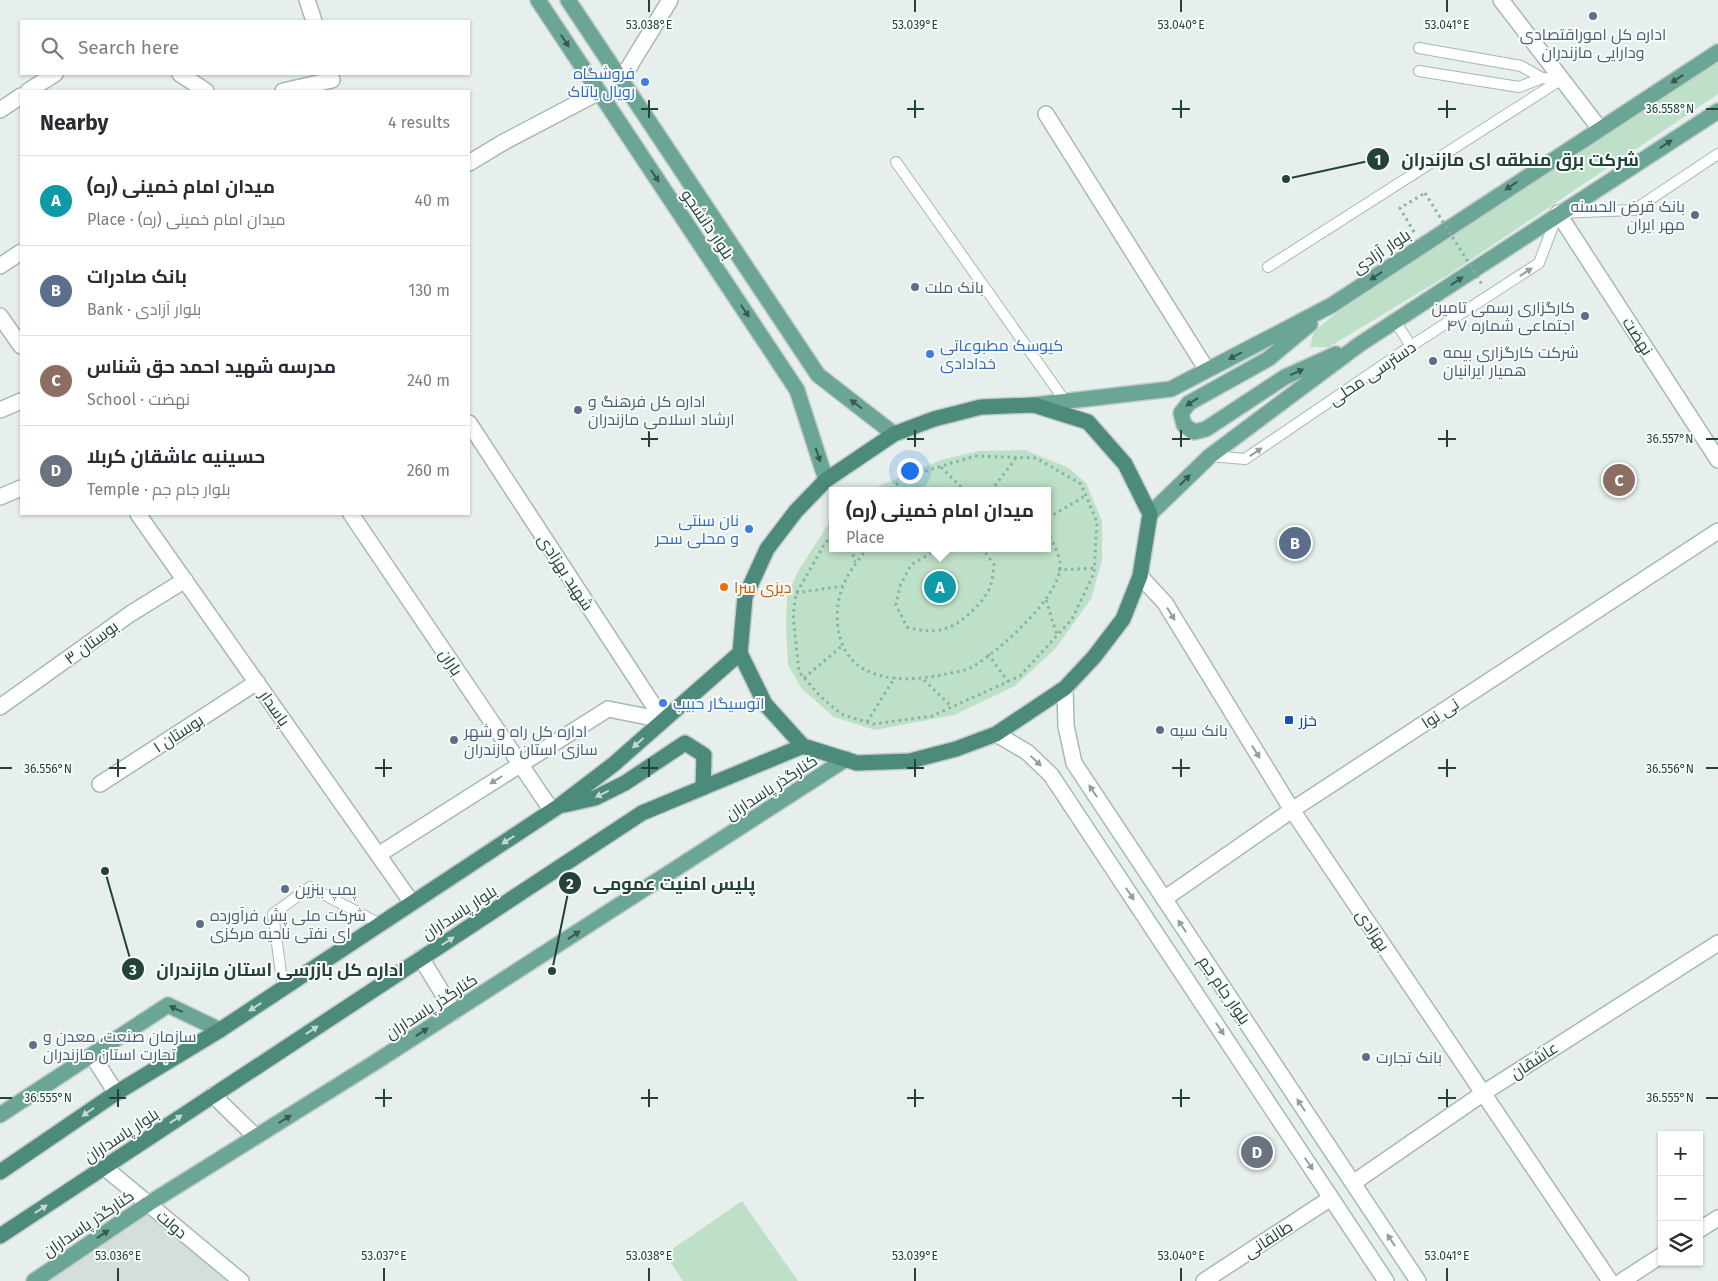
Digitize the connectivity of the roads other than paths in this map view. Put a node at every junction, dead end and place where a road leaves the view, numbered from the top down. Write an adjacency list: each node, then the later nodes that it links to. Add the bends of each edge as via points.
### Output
1 (307, 0): 8 (street)
2 (538, 0): 21 (main road, بلوار دانشجو, one-way to 21)
3 (568, 0): 16 (main road, بلوار دانشجو)
4 (658, 0): 7 (street)
5 (670, 0): 7 (street)
6 (1501, 0): 17 (street)
7 (661, 15): 16 (street)
8 (314, 20)
9 (1419, 48): 15 (lane, via 1521,66)
10 (1718, 52): 26 (main road, بلوار آزادی, one-way to 26)
11 (1419, 71): 15 (lane, via 1519,87)
12 (53, 75): 18 (street)
13 (182, 75): 19 (street)
14 (330, 75): 20 (street, via 332,80)
15 (1542, 78): 17 (lane)
16 (621, 80): 46 (main road, بلوار دانشجو, one-way to 16, via 818,375)
17 (1562, 80): 26 (street); 33 (lane)
18 (30, 90)
19 (204, 90)
20 (287, 90)
21 (599, 92): 28 (street); 49 (main road, بلوار دانشجو, one-way to 49, via 797,390)
22 (20, 97): 23 (street)
23 (0, 110)
24 (1718, 111): 30 (main road, one-way to 24)
25 (1046, 114): 40 (street)
26 (1600, 128): 34 (main road, بلوار آزادی, one-way to 34)
27 (1718, 154): 30 (lane, via 1634,210)
28 (470, 162)
29 (896, 162): 41 (lane)
30 (1558, 213): 36 (main road, one-way to 30); 39 (lane, دسترسی محلی, one-way to 30, via 1539,263); 48 (street, نهضت)
31 (20, 253): 32 (street)
32 (0, 266)
33 (1268, 267)
34 (1332, 305): 37 (main road, one-way to 37, via 1268,359 1189,403 1181,413 1184,425 1200,432 1285,377); 40 (main road, بلوار آزادی, one-way to 40)
35 (0, 316): 38 (street)
36 (1395, 321): 37 (main road); 39 (lane)
37 (1360, 344): 47 (main road)
38 (20, 345)
39 (1411, 346): 47 (lane, دسترسی محلی, one-way to 39, via 1246,459)
40 (1208, 370): 41 (main road, بلوار آزادی, via 1171,389)
41 (1066, 401): 43 (main road, بلوار آزادی)
42 (20, 402): 44 (street)
43 (1034, 405): 46 (highway, via 981,407); 52 (highway, via 1088,422 1125,464)
44 (0, 410)
45 (470, 425): 62 (street, شهید بهزادی)
46 (894, 434): 49 (highway)
47 (1210, 456): 52 (main road, one-way to 47)
48 (1718, 460)
49 (826, 480): 58 (highway, via 796,511 767,549 745,597)
50 (20, 488): 51 (street)
51 (0, 497)
52 (1150, 514): 56 (highway)
53 (139, 515): 57 (street, پاسدار)
54 (352, 515): 66 (street, باران)
55 (1718, 531): 70 (street, نی نوا)
56 (1140, 576): 60 (highway, via 1123,619); 70 (street, بهزادی, one-way to 70, via 1165,604)
57 (185, 580): 59 (street, پاسدار); 61 (street, بوستان ۳, via 130,614)
58 (740, 653): 62 (highway, بلوار پاسداران); 64 (highway, via 765,704)
59 (257, 682): 67 (street, بوستان ۱); 71 (street, پاسدار)
60 (1065, 688): 63 (highway); 72 (street, بلوار جام جم, one-way to 60, via 1074,763 1066,726)
61 (0, 707)
62 (663, 720): 66 (street, via 608,709); 69 (highway, بلوار پاسداران, one-way to 69, via 614,764)
63 (996, 734): 65 (highway, via 910,761 856,763); 78 (street, بلوار جام جم, one-way to 78, via 1027,752 1051,776)
64 (802, 746): 65 (highway); 68 (highway, بلوار پاسداران)
65 (846, 759): 80 (main road, کنارگذر پاسداران, one-way to 65)
66 (521, 765): 69 (street, باران); 71 (street, one-way to 71)
67 (100, 784)
68 (703, 788): 69 (highway, one-way to 69, via 704,755 685,742 625,783 595,798); 77 (highway, بلوار پاسداران, one-way to 68, via 642,813)
69 (555, 809): 73 (highway, بلوار پاسداران, one-way to 73)
70 (1292, 810): 72 (street, نی نوا); 84 (street, بهزادی)
71 (378, 855): 73 (street, پاسدار)
72 (1164, 899): 76 (street, بلوار جام جم, one-way to 72)
73 (412, 903): 74 (highway, بلوار پاسداران)
74 (380, 924): 79 (highway, بلوار پاسداران); 79 (lane, via 310,887 273,914)
75 (1718, 943): 84 (street, عاشقان)
76 (1200, 953): 78 (street); 90 (street, بلوار جام جم, one-way to 76)
77 (421, 958): 80 (street); 85 (highway, بلوار پاسداران, one-way to 77)
78 (1178, 967): 91 (street, بلوار جام جم, one-way to 91)
79 (283, 988): 81 (highway, بلوار پاسداران, one-way to 81)
80 (454, 1012): 87 (main road, کنارگذر پاسداران, one-way to 80)
81 (220, 1030): 82 (main road, one-way to 82, via 168,1005); 83 (highway, بلوار پاسداران)
82 (92, 1055): 83 (street); 86 (main road)
83 (116, 1092): 88 (highway, بلوار پاسداران, one-way to 88)
84 (1484, 1092): 90 (street, عاشقان); 102 (street, بهزادی)
85 (212, 1096): 87 (street); 89 (highway, بلوار پاسداران, one-way to 85)
86 (0, 1115)
87 (256, 1137): 92 (main road, کنارگذر پاسداران)
88 (2, 1167)
89 (104, 1167): 92 (street, دولت); 95 (highway, بلوار پاسداران, one-way to 89)
90 (1353, 1183): 101 (street, بلوار جام جم, one-way to 90)
91 (1331, 1198): 99 (street, طالقانی); 100 (street, بلوار جام جم)
92 (148, 1204): 97 (main road, کنارگذر پاسداران, one-way to 92); 98 (street, دولت)
93 (1718, 1218): 94 (street)
94 (1703, 1227)
95 (0, 1236)
96 (1658, 1258): 103 (street)
97 (34, 1281)
98 (241, 1281)
99 (1204, 1281)
100 (1386, 1281)
101 (1418, 1281)
102 (1610, 1281)
103 (1622, 1281)

